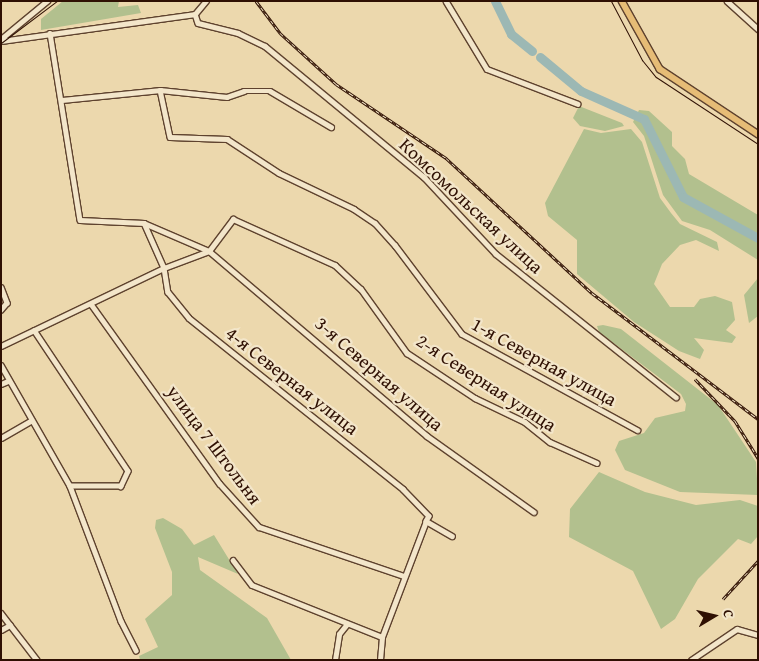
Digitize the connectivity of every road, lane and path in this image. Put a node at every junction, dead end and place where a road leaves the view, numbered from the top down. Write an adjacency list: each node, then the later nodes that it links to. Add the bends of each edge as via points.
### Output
1 (47, 1): 9 (street)
2 (206, 1): 6 (street)
3 (446, 1): 12 (street, via 487,69)
4 (622, 1): 14 (main road, via 660,70)
5 (727, 1): 7 (street)
6 (195, 14): 8 (street); 26 (street, Комсомольская улица, via 198,24 238,34 265,46 424,177 496,254)
7 (758, 29)
8 (50, 33): 9 (street); 11 (street)
9 (1, 40)
10 (160, 90): 11 (street); 13 (street, via 227,97 244,91 270,91); 28 (street, 1-я Северная улица, via 170,136 209,138 246,147 279,173 375,223 462,334)
11 (62, 100): 15 (street, via 80,220)
12 (578, 104)
13 (331, 127)
14 (758, 134)
15 (144, 223): 16 (street, 3-я Северная улица); 17 (street, 4-я Северная улица)
16 (209, 251): 17 (street); 30 (street, 2-я Северная улица, via 233,219 334,265 361,289 407,353 476,398 525,422 550,442); 32 (street, 3-я Северная улица, via 433,441)
17 (164, 268): 19 (street); 33 (street, 4-я Северная улица, via 172,300 189,318 403,489 429,516)
18 (1, 287): 20 (street, via 7,303)
19 (91, 304): 21 (street); 36 (street, улица 7 Штольня, via 220,484 259,527)
20 (1, 310)
21 (34, 330): 22 (street); 31 (street, via 128,471 121,486)
22 (1, 346)
23 (1, 365): 24 (street)
24 (8, 381): 25 (street); 27 (street)
25 (1, 384)
26 (676, 397)
27 (32, 421): 29 (street); 31 (street)
28 (638, 430)
29 (1, 438)
30 (597, 463)
31 (70, 486): 43 (street, via 121,621)
32 (534, 512)
33 (426, 521): 34 (street); 36 (street)
34 (452, 536)
35 (233, 560): 38 (street, via 252,586)
36 (404, 576): 42 (street)
37 (1, 613): 39 (street)
38 (347, 624): 42 (street); 45 (street, via 339,634)
39 (10, 625): 40 (street); 44 (street)
40 (1, 630)
41 (758, 635): 47 (street, via 737,629)
42 (382, 637): 46 (street)
43 (136, 650)
44 (38, 660)
45 (335, 660)
46 (380, 660)
47 (690, 660)

